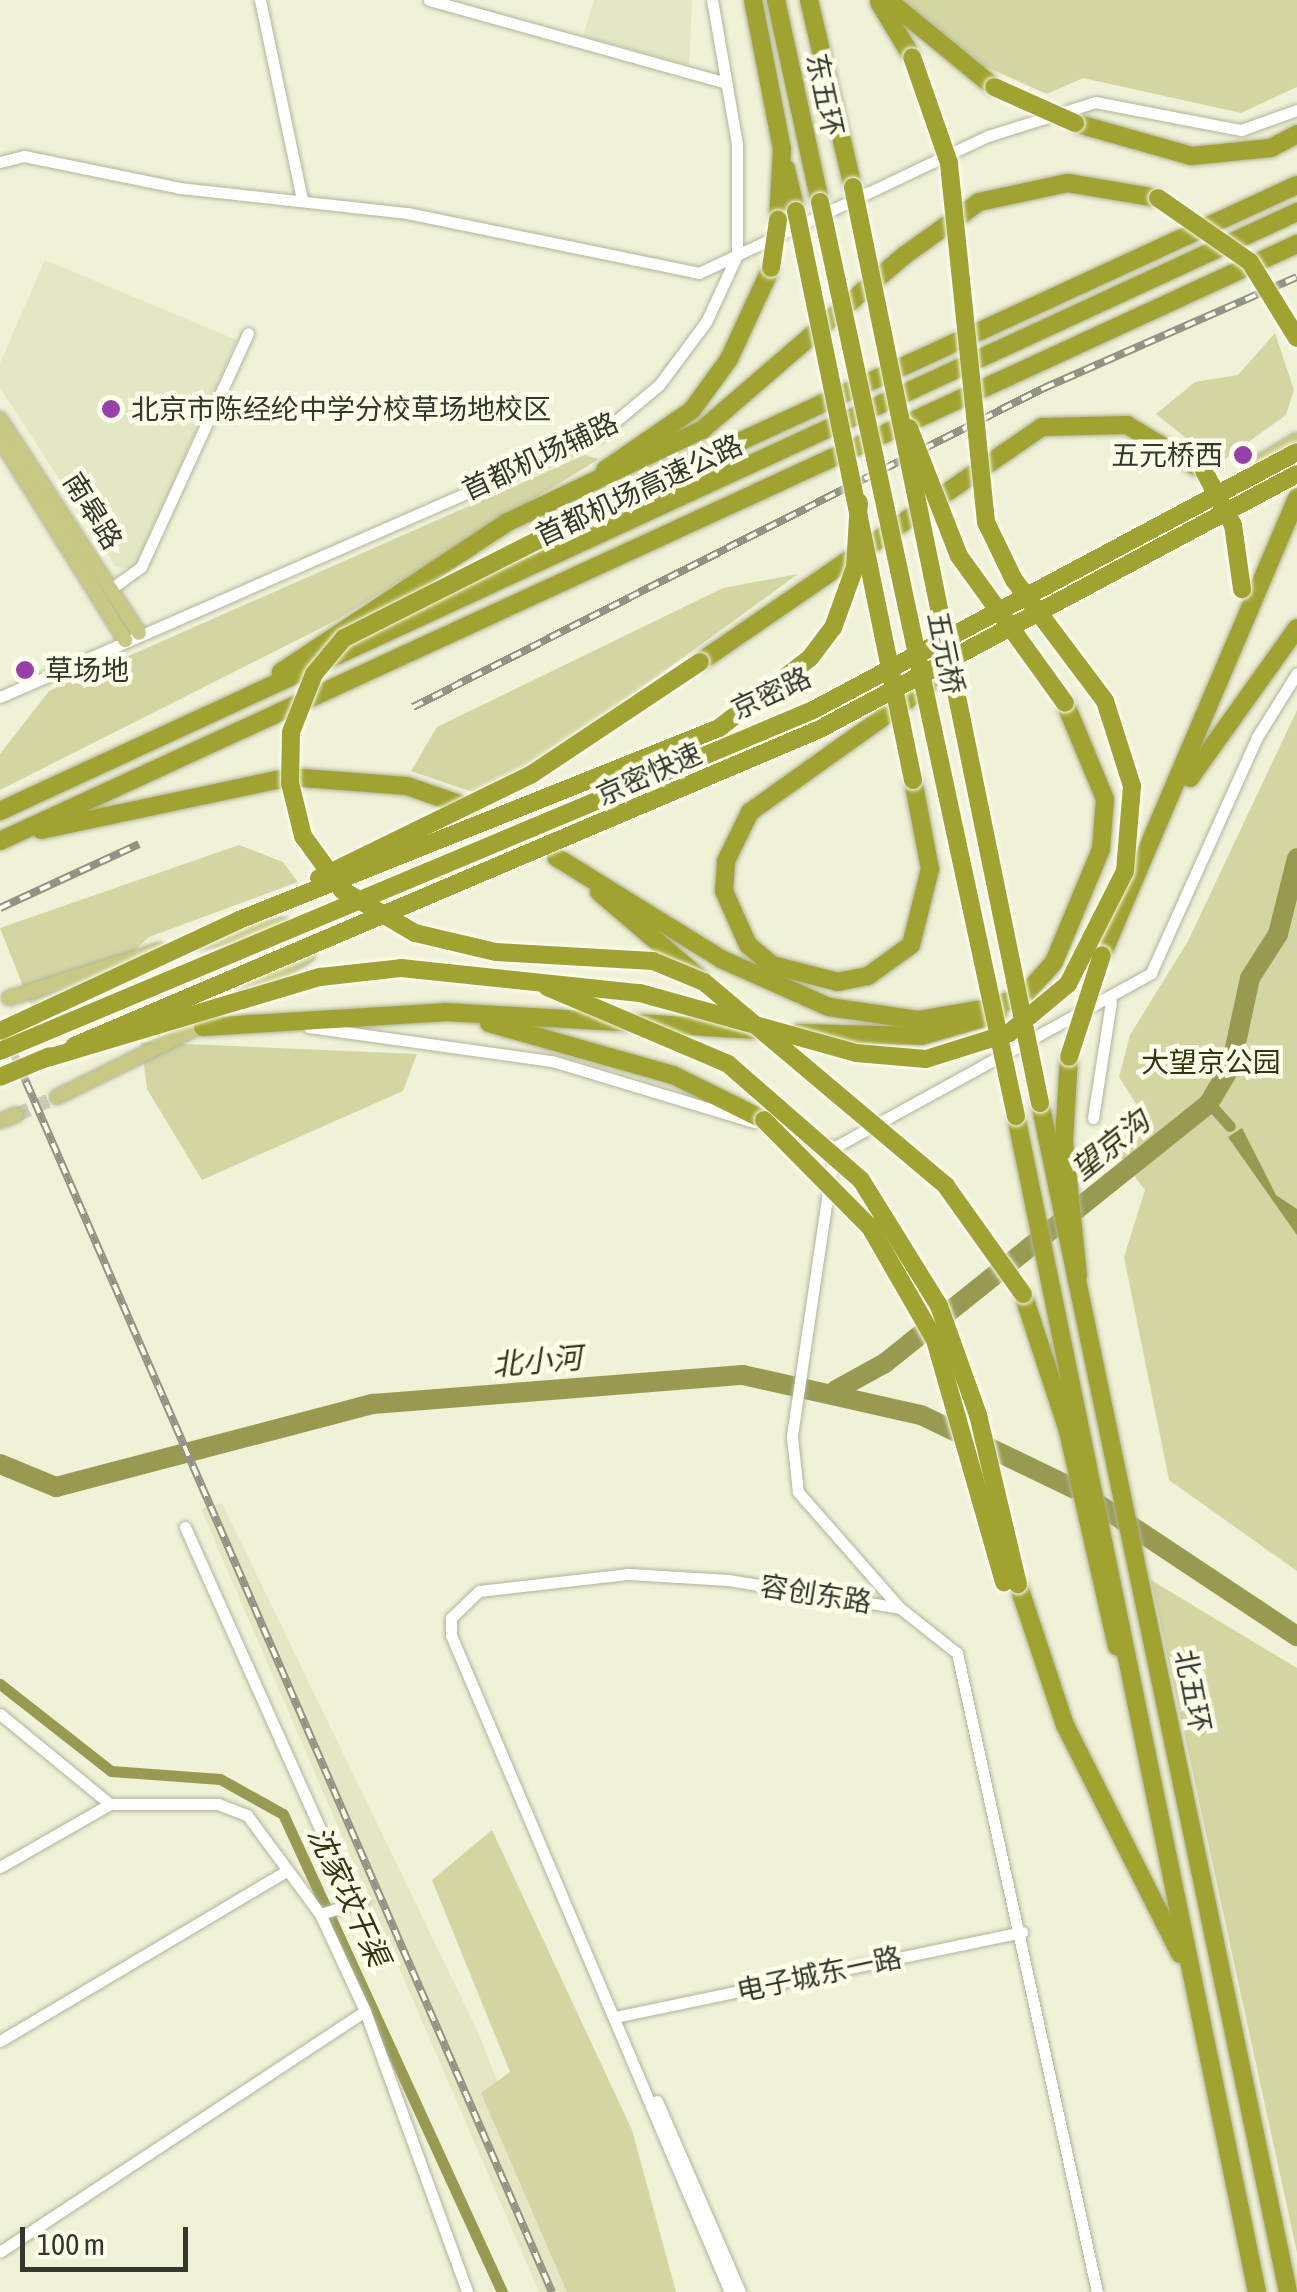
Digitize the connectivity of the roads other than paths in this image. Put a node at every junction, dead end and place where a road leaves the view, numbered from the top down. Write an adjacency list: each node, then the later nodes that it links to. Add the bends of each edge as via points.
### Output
1 (260, 0): 20 (street)
2 (430, 0): 10 (street)
3 (481, 0): 10 (street)
4 (712, 0): 11 (street)
5 (753, 0): 16 (highway)
6 (776, 0): 21 (highway, 东五环)
7 (809, 0): 19 (highway, 东五环)
8 (878, 0): 51 (highway, bridge, via 912,57 949,163 986,522 1014,580 1105,701 1127,755 1133,833 1102,930 1047,1006 983,1046 926,1059 856,1053 640,993)
9 (888, 0): 15 (highway, bridge, via 994,87 1075,123 1192,156)
10 (477, 14): 11 (street)
11 (727, 83): 24 (street)
12 (1297, 110): 24 (street, via 1240,130 1118,105 1071,106)
13 (1297, 134): 15 (highway)
14 (1297, 146): 15 (highway)
15 (1272, 148)
16 (782, 149): 35 (highway, bridge); 36 (highway, bridge, via 771,268 729,359 692,410 623,460)
17 (0, 162): 20 (street, via 24,156 180,188)
18 (1297, 184): 52 (highway, bridge, via 365,620 314,674 288,761 312,853 377,918 470,948 653,961)
19 (853, 188): 27 (highway, 五元桥, bridge)
20 (302, 199): 24 (street, via 699,273)
21 (820, 202): 65 (highway, 五元桥, bridge)
22 (1297, 212): 44 (highway, 首都机场高速公路)
23 (1297, 244): 48 (highway, 首都机场高速公路)
24 (737, 255): 39 (street, 首都机场辅路, via 706,322 659,385 599,435)
25 (248, 333): 37 (street, via 141,567)
26 (1297, 338): 36 (highway, bridge, via 1250,262 1158,198 1068,183 980,202 904,254 702,430)
27 (886, 361): 53 (highway, bridge, via 959,556 1066,703 1098,770 1105,818 1081,914); 69 (highway, 五元桥, bridge)
28 (0, 419): 37 (main road, 南皋路)
29 (0, 439): 39 (main road, 南皋路)
30 (1297, 440): 54 (main road, 京密路, via 806,706 644,778 320,914 89,968)
31 (1297, 452): 60 (highway, 京密快速, bridge, via 813,710)
32 (1297, 474): 47 (highway, 京密快速, bridge, via 820,729)
33 (1297, 482): 42 (main road, 京密路)
34 (1297, 497): 40 (highway)
35 (858, 502): 42 (highway, bridge, via 913,780 930,869 911,945 868,976 838,982 772,966 748,944 724,891 726,860 750,812); 50 (highway, bridge, via 842,610 810,658 758,702 662,753)
36 (508, 522): 44 (highway)
37 (112, 588): 39 (main road, 南皋路)
38 (1297, 628): 45 (highway)
39 (132, 636): 43 (street, 首都机场辅路)
40 (1238, 640): 45 (highway); 50 (highway, bridge, via 1242,589 1234,525 1204,471 1128,425 1042,426 532,774)
41 (1297, 673): 55 (street, via 1257,738 1151,973)
42 (935, 680): 47 (main road, 京密路)
43 (0, 696)
44 (239, 700): 46 (highway, 首都机场高速公路)
45 (1172, 803): 69 (highway, bridge, via 1102,955 1070,1057)
46 (0, 811)
47 (592, 830): 58 (main road, 京密路, via 303,956); 61 (highway, 京密快速, bridge)
48 (8, 838): 49 (highway, bridge, via 290,777 407,786 472,808)
49 (556, 856): 52 (highway); 53 (highway, via 771,985 845,1010 950,1018)
50 (239, 920): 59 (highway, bridge)
51 (478, 972): 61 (highway, bridge, via 320,976); 71 (highway, bridge, via 612,1008 693,1044 767,1092 861,1180 939,1306 978,1416)
52 (704, 982): 74 (highway, bridge, via 946,1186 1024,1294 1068,1432)
53 (1025, 995): 56 (highway, via 970,1026 922,1036)
54 (9, 998)
55 (1111, 1002): 66 (street); 68 (street)
56 (445, 1012): 57 (highway); 71 (highway, bridge, via 673,1075 764,1120 870,1227 935,1340)
57 (275, 1024): 58 (highway); 68 (street, via 552,1061)
58 (203, 1027): 63 (main road, 京密路)
59 (0, 1030)
60 (0, 1051)
61 (41, 1060): 62 (highway, 京密快速, bridge)
62 (0, 1077)
63 (57, 1097)
64 (16, 1115): 67 (main road)
65 (1016, 1116): 74 (highway, 北五环, via 1090,1444)
66 (1094, 1118)
67 (0, 1121)
68 (835, 1147): 72 (street, via 794,1426 798,1492)
69 (1066, 1212): 90 (highway, 北五环)
70 (186, 1527): 78 (street, via 358,1902)
71 (1011, 1583): 80 (highway, via 1065,1725)
72 (900, 1608): 79 (street, 容创东路, via 957,1653); 82 (street, 容创东路, via 629,1574 542,1578 461,1602 451,1635)
73 (0, 1714): 75 (street)
74 (1152, 1786): 80 (highway, 北五环)
75 (110, 1804): 76 (street); 77 (street, via 218,1804 247,1815)
76 (0, 1867)
77 (286, 1871): 78 (street); 83 (street)
78 (320, 1914): 81 (street)
79 (1022, 1932): 82 (street, 电子城东一路); 88 (street, 容创东路)
80 (1193, 1983): 89 (highway, 北五环)
81 (364, 2011): 84 (street); 85 (street)
82 (616, 2017): 86 (street); 87 (street)
83 (0, 2041)
84 (0, 2252)
85 (467, 2292)
86 (730, 2292)
87 (740, 2292)
88 (1097, 2292)
89 (1257, 2292)
90 (1288, 2292)

